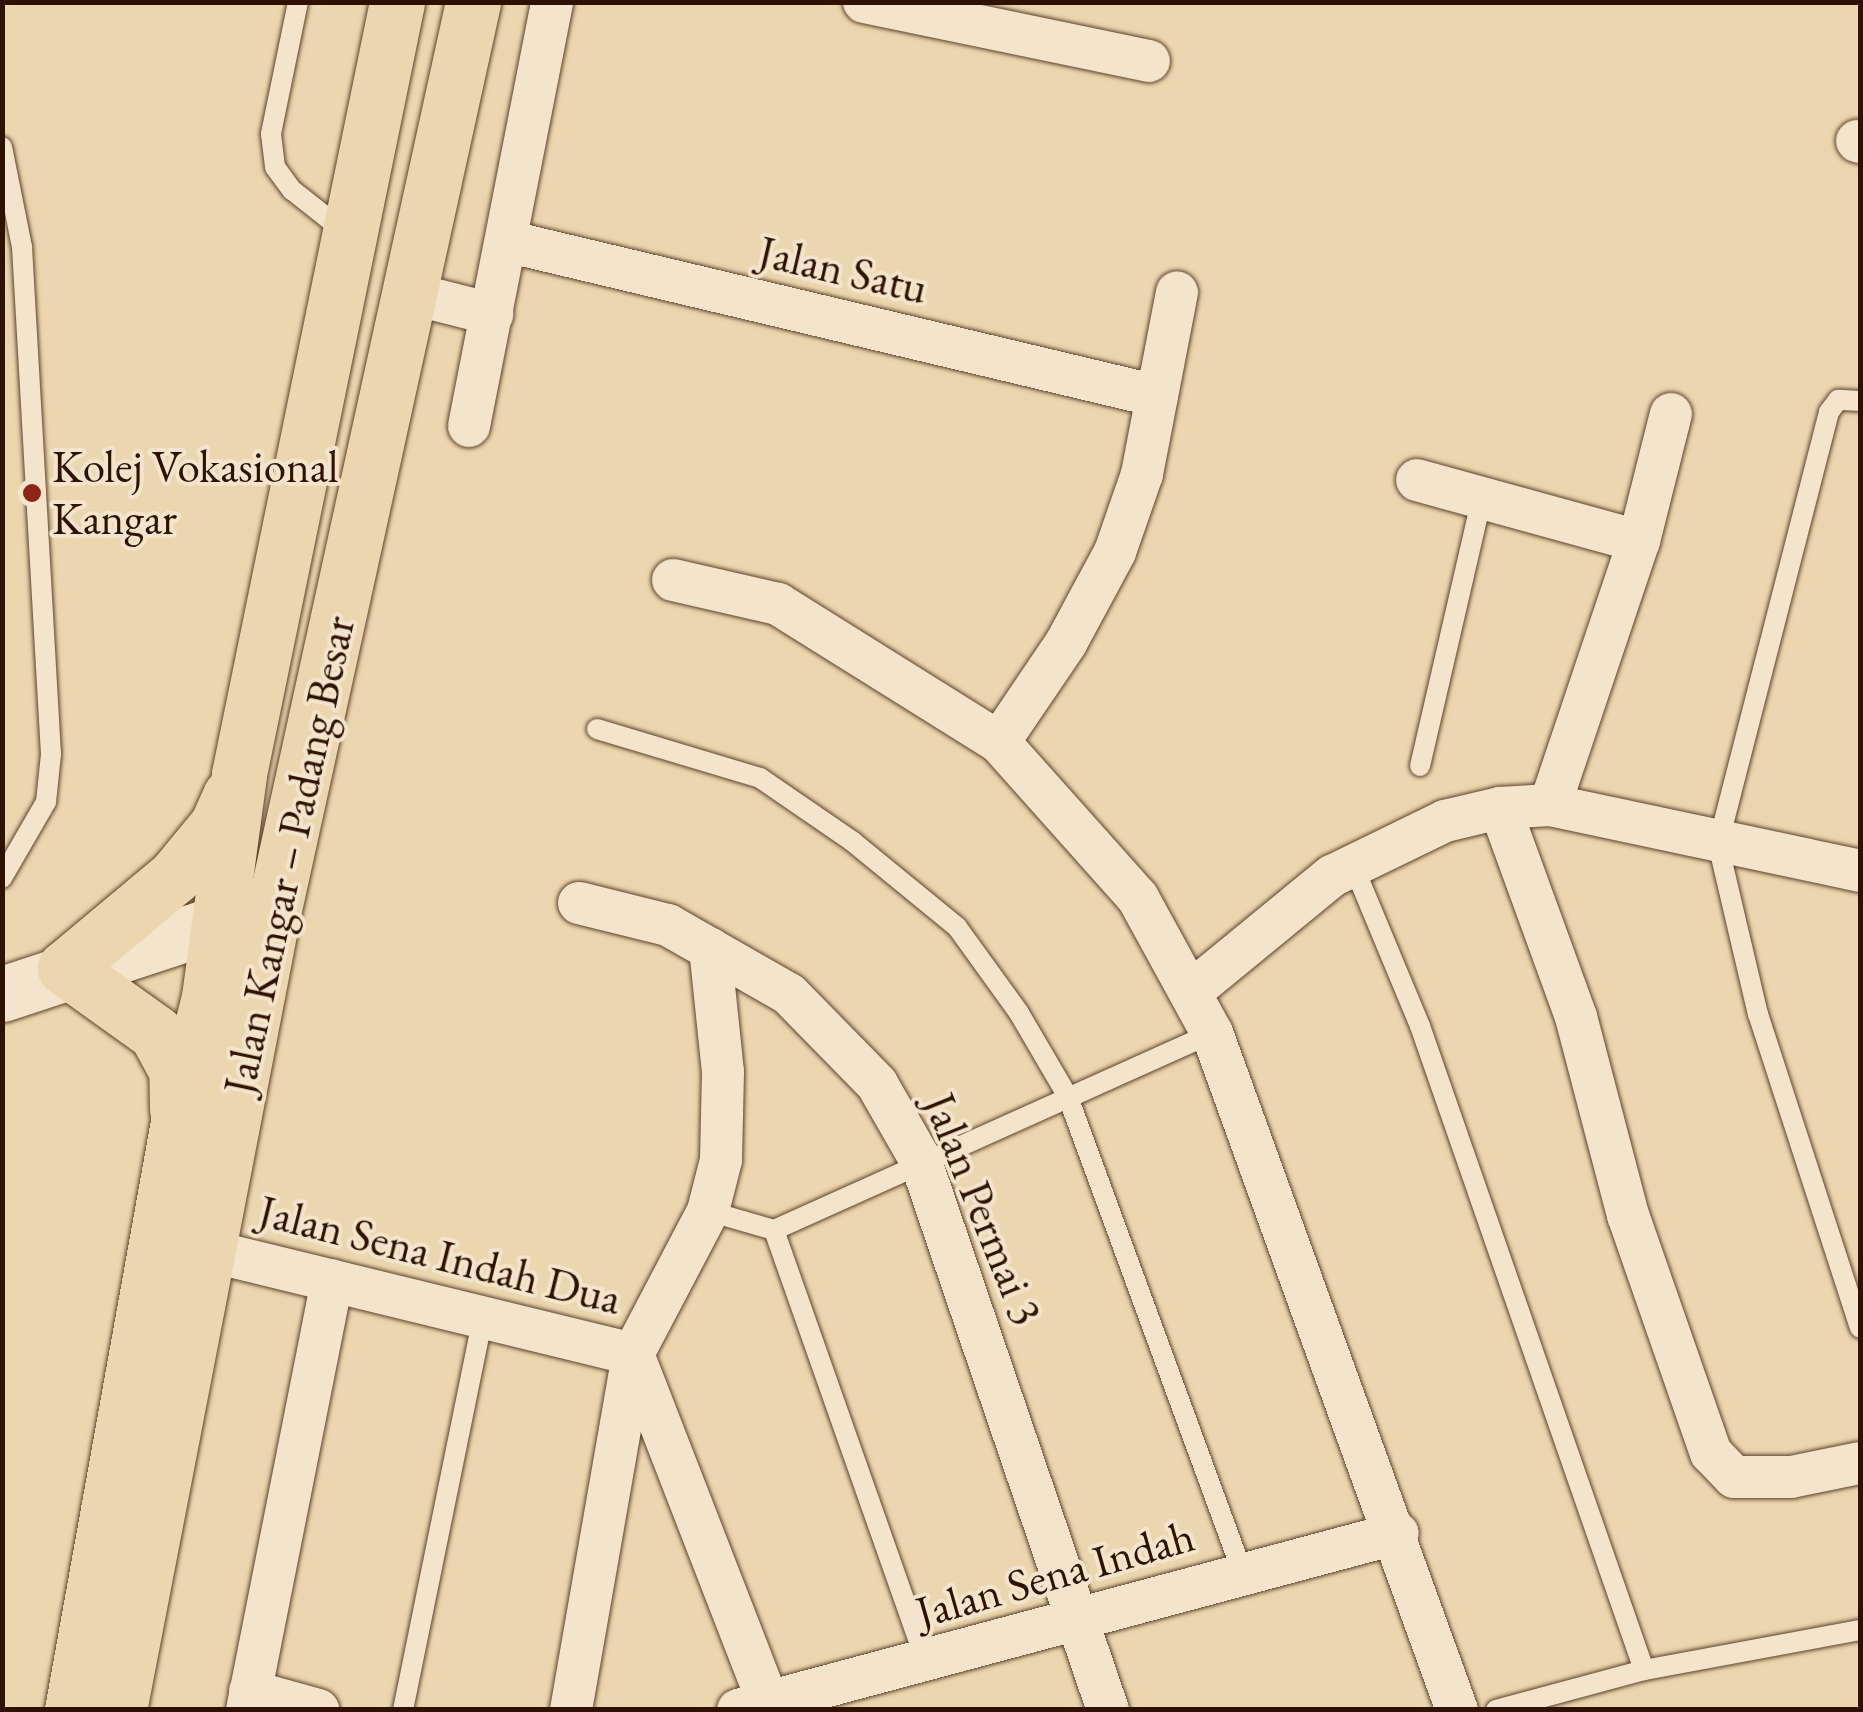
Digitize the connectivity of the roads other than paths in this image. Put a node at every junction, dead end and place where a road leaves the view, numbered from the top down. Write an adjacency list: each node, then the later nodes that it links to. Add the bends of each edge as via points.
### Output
1 (298, 2): 8 (lane, via 271,134 275,167 292,190)
2 (396, 2): 8 (highway, Jalan Kangar – Padang Besar)
3 (473, 2): 11 (highway, Jalan Kangar – Padang Besar)
4 (552, 2): 9 (street)
5 (864, 2): 6 (street)
6 (1149, 61)
7 (2, 147): 31 (lane, via 22,247 51,754 46,802)
8 (353, 238): 24 (highway, Jalan Kangar – Padang Besar)
9 (506, 241): 12 (street); 13 (street, Jalan Satu)
10 (1177, 292): 13 (street)
11 (409, 293): 12 (street); 27 (highway, Jalan Kangar – Padang Besar)
12 (492, 314): 16 (street)
13 (1157, 396): 22 (street, via 1142,474 1115,552 1066,644)
14 (1860, 401): 28 (lane, via 1838,400 1829,412)
15 (1671, 414): 19 (street)
16 (468, 426)
17 (1417, 480): 18 (street)
18 (1482, 497): 19 (street); 23 (lane)
19 (1639, 540): 25 (street)
20 (673, 580): 22 (street, via 778,604)
21 (597, 729): 40 (lane, via 760,778 852,841 956,927 1019,1012)
22 (999, 742): 36 (street, via 1138,898)
23 (1420, 766)
24 (239, 774): 33 (highway, Jalan Kangar – Padang Besar); 35 (highway, via 199,850)
25 (1550, 805): 26 (street); 28 (street)
26 (1500, 808): 29 (street, via 1445,821); 50 (street, via 1576,1017 1628,1215 1711,1454 1734,1477 1791,1476)
27 (289, 844): 33 (highway, via 252,895); 38 (highway, Jalan Kangar – Padang Besar)
28 (1718, 844): 30 (street); 48 (lane, via 1758,1014)
29 (1353, 864): 36 (street); 56 (lane, via 1420,1026)
30 (1860, 871)
31 (2, 878)
32 (579, 903): 34 (street, Jalan Permai 3, via 668,926)
33 (220, 922): 35 (street); 38 (highway, via 236,938); 41 (highway, Jalan Kangar – Padang Besar)
34 (710, 949): 42 (street, Jalan Permai 3, via 789,994 877,1084); 43 (street, via 723,1072 721,1160)
35 (65, 968): 37 (street); 41 (highway, via 156,1033 176,1070)
36 (1193, 990): 39 (street)
37 (2, 994)
38 (255, 1019): 45 (highway, Jalan Kangar – Padang Besar)
39 (1212, 1033): 40 (lane); 51 (street)
40 (1068, 1097): 42 (lane); 52 (lane)
41 (178, 1122): 59 (highway, Jalan Kangar – Padang Besar)
42 (920, 1160): 44 (lane); 53 (street, Jalan Permai 3)
43 (708, 1211): 44 (lane); 49 (street)
44 (774, 1230): 55 (lane)
45 (210, 1251): 46 (street, Jalan Sena Indah Dua); 60 (highway, Jalan Kangar – Padang Besar)
46 (332, 1280): 47 (street, Jalan Sena Indah Dua); 57 (street)
47 (482, 1316): 49 (street, Jalan Sena Indah Dua); 62 (lane)
48 (1860, 1328)
49 (633, 1354): 58 (street, Jalan Sena Indah Dua); 63 (street)
50 (1860, 1463)
51 (1398, 1533): 52 (street, Jalan Sena Indah); 65 (street)
52 (1242, 1574): 53 (street, Jalan Sena Indah)
53 (1083, 1621): 55 (street, Jalan Sena Indah); 64 (street, Jalan Permai 3)
54 (1860, 1630): 56 (lane)
55 (926, 1662): 58 (street, Jalan Sena Indah)
56 (1644, 1670): 66 (lane)
57 (248, 1700): 61 (street)
58 (753, 1706)
59 (72, 1710)
60 (119, 1710)
61 (318, 1710)
62 (403, 1710)
63 (571, 1710)
64 (1108, 1710)
65 (1457, 1710)
66 (1496, 1710)

